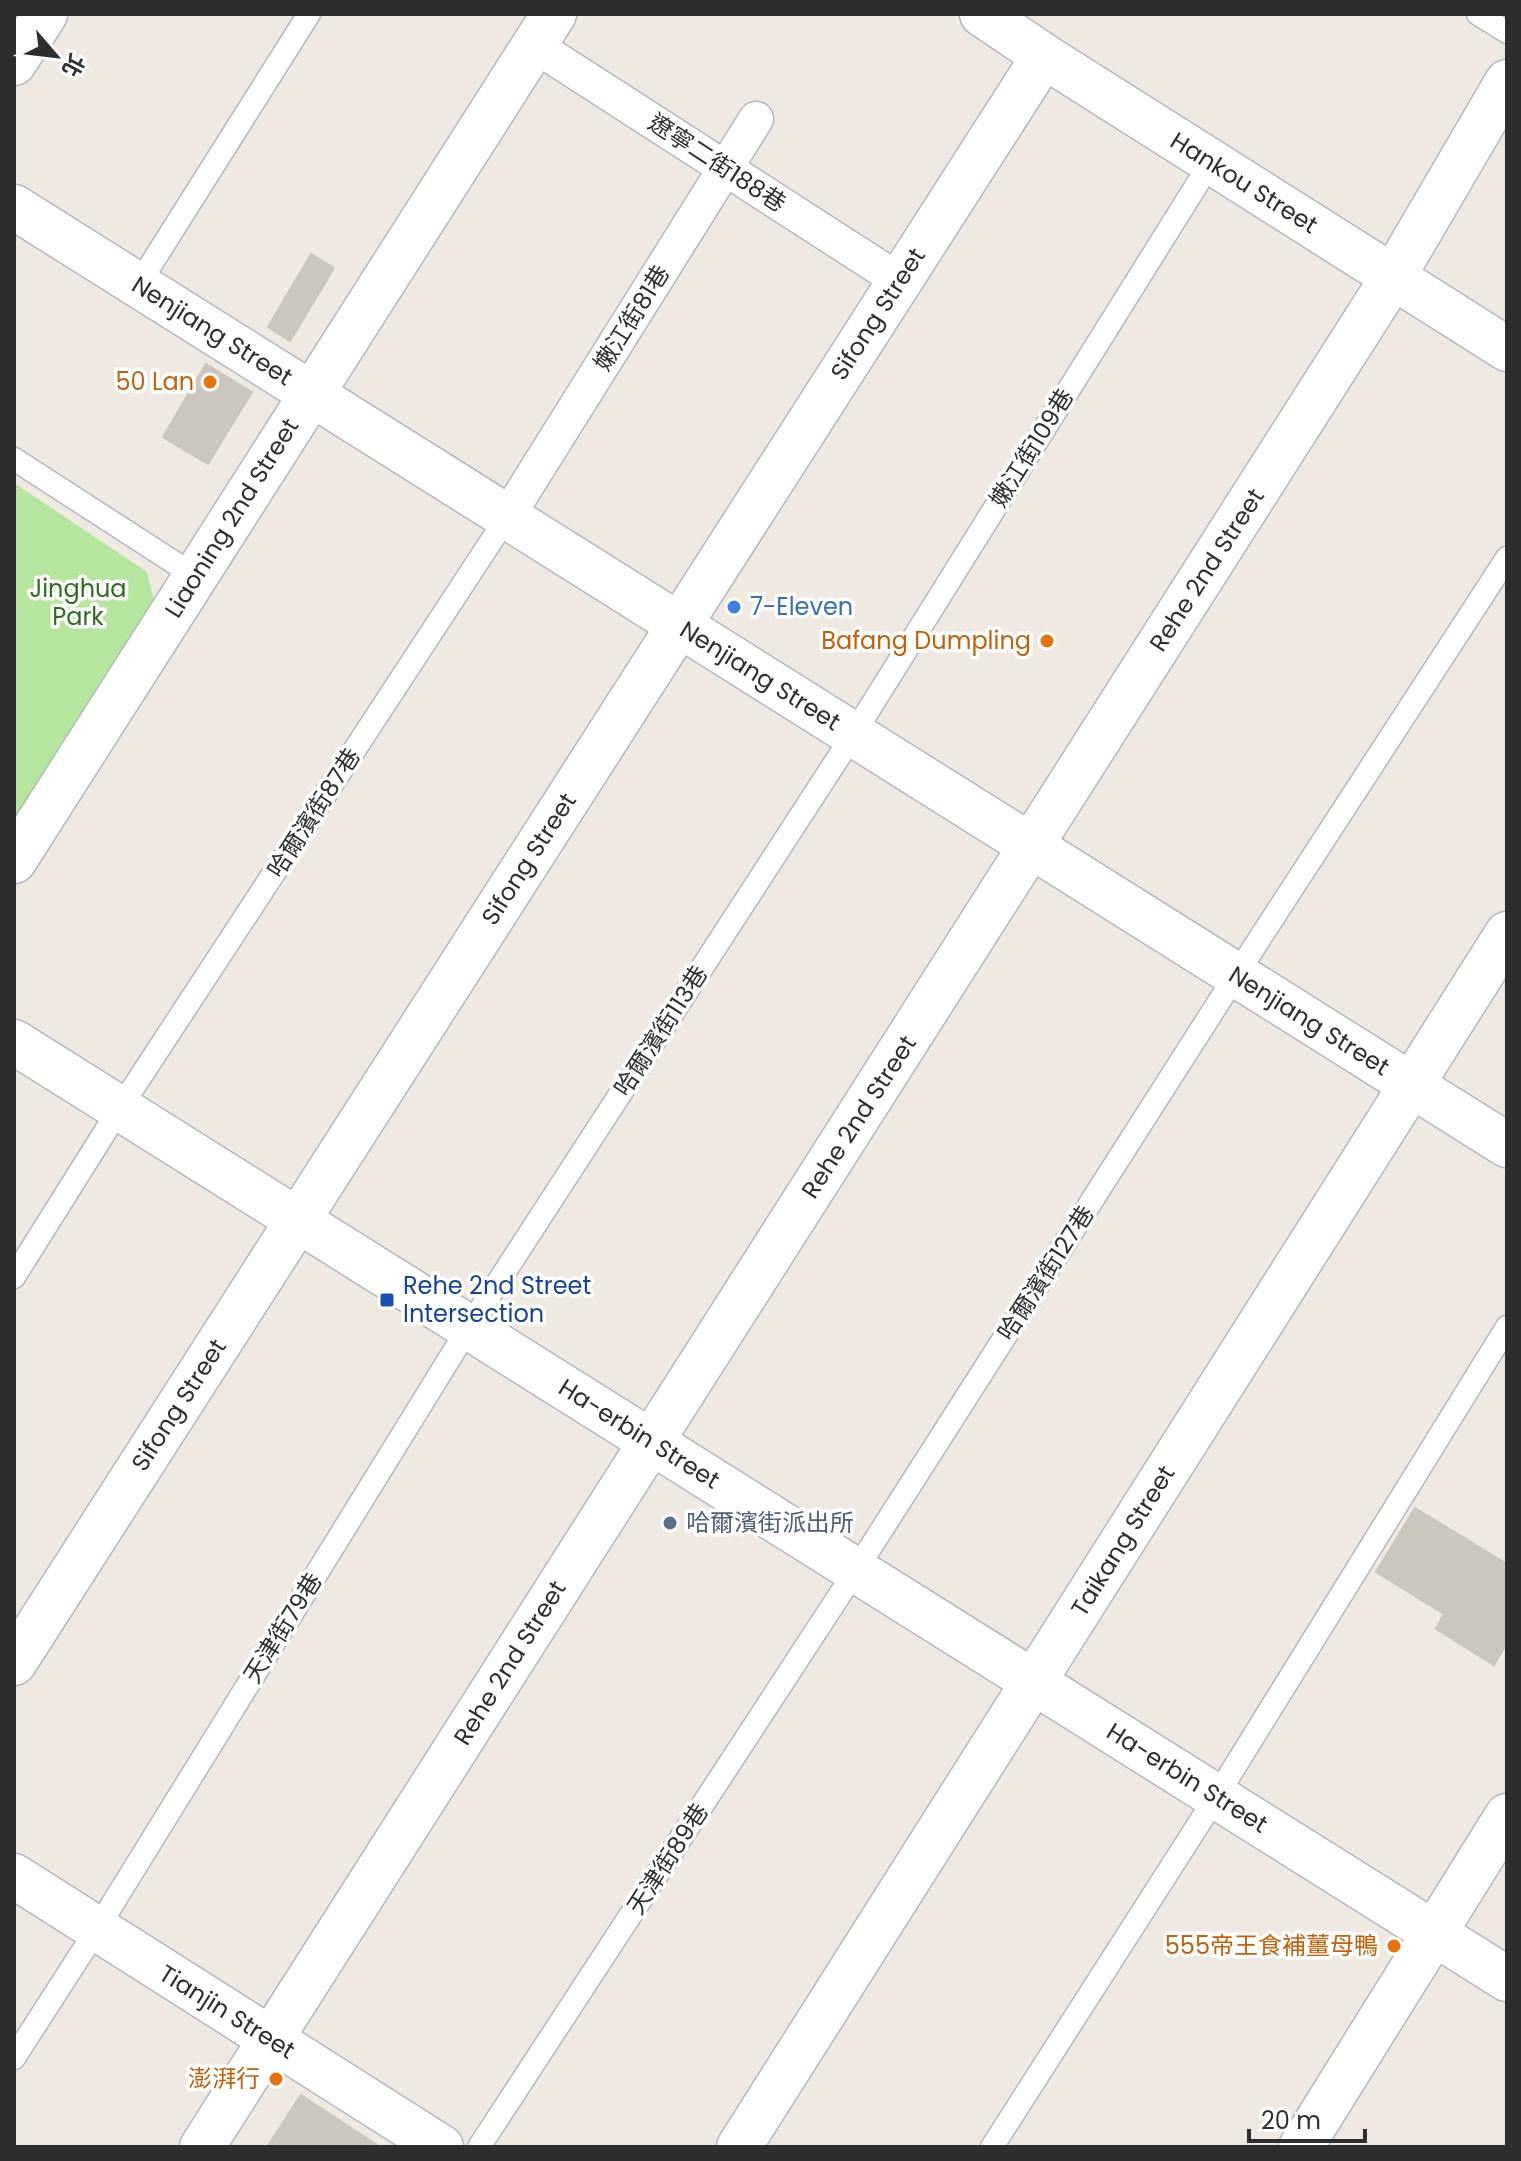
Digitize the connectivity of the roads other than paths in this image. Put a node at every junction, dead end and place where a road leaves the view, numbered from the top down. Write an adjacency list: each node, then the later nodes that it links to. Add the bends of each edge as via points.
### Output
1 (45, 14): 8 (street)
2 (309, 14): 16 (lane)
3 (982, 14): 7 (street, Hankou Street)
4 (1478, 14): 6 (lane)
5 (544, 29): 12 (street, 遼寧二街188巷); 18 (street, Liaoning 2nd Street)
6 (1507, 32)
7 (1044, 56): 11 (street, Hankou Street); 15 (street, Sifong Street)
8 (14, 63)
9 (1507, 82): 14 (street, Rehe 2nd Street)
10 (756, 119): 12 (street, 嫩江街81巷)
11 (1211, 162): 14 (street, Hankou Street); 24 (lane, 嫩江街109巷)
12 (725, 168): 15 (street, 遼寧二街188巷); 20 (street, 嫩江街81巷)
13 (14, 207): 16 (street, Nenjiang Street)
14 (1393, 277): 17 (street, Hankou Street); 25 (street, Rehe 2nd Street)
15 (900, 281): 23 (street, Sifong Street)
16 (138, 285): 18 (street, Nenjiang Street)
17 (1507, 349)
18 (311, 393): 20 (street, Nenjiang Street); 22 (street, Liaoning 2nd Street)
19 (14, 459): 22 (lane)
20 (507, 517): 23 (street, Nenjiang Street); 31 (lane, 哈爾濱街87巷)
21 (1507, 558): 28 (lane, 哈爾濱街127巷)
22 (195, 576): 26 (street, Liaoning 2nd Street)
23 (679, 625): 24 (street, Nenjiang Street); 33 (street, Sifong Street)
24 (853, 735): 25 (street, Nenjiang Street); 35 (lane, 哈爾濱街113巷)
25 (1031, 846): 28 (street, Nenjiang Street); 37 (street, Rehe 2nd Street)
26 (14, 861)
27 (1507, 934): 30 (street, Taikang Street)
28 (1236, 975): 30 (street, Nenjiang Street); 38 (lane, 哈爾濱街127巷)
29 (14, 1042): 31 (street, Ha-erbin Street)
30 (1411, 1086): 32 (street, Nenjiang Street); 40 (street, Taikang Street)
31 (120, 1108): 33 (street, Ha-erbin Street); 34 (lane, 哈爾濱街87巷)
32 (1507, 1145)
33 (298, 1220): 35 (street, Ha-erbin Street); 39 (street, Sifong Street)
34 (14, 1277)
35 (469, 1327): 37 (street, Ha-erbin Street); 44 (lane, 天津街79巷)
36 (1507, 1327): 41 (lane)
37 (652, 1442): 38 (street, Ha-erbin Street); 47 (street, Rehe 2nd Street)
38 (856, 1570): 40 (street, Ha-erbin Street); 51 (lane, 天津街89巷)
39 (14, 1663)
40 (1034, 1682): 41 (street, Ha-erbin Street); 52 (street, Taikang Street)
41 (1216, 1797): 45 (street, Ha-erbin Street); 53 (lane)
42 (1507, 1816): 45 (street)
43 (14, 1876): 44 (street, Tianjin Street)
44 (97, 1929): 47 (street, Tianjin Street); 48 (lane, 天津街79巷)
45 (1435, 1934): 46 (street, Ha-erbin Street); 54 (street)
46 (1507, 1979)
47 (271, 2039): 49 (street, Rehe 2nd Street); 50 (street, Tianjin Street)
48 (14, 2058)
49 (202, 2147)
50 (441, 2147)
51 (479, 2147)
52 (739, 2147)
53 (992, 2147)
54 (1301, 2147)

